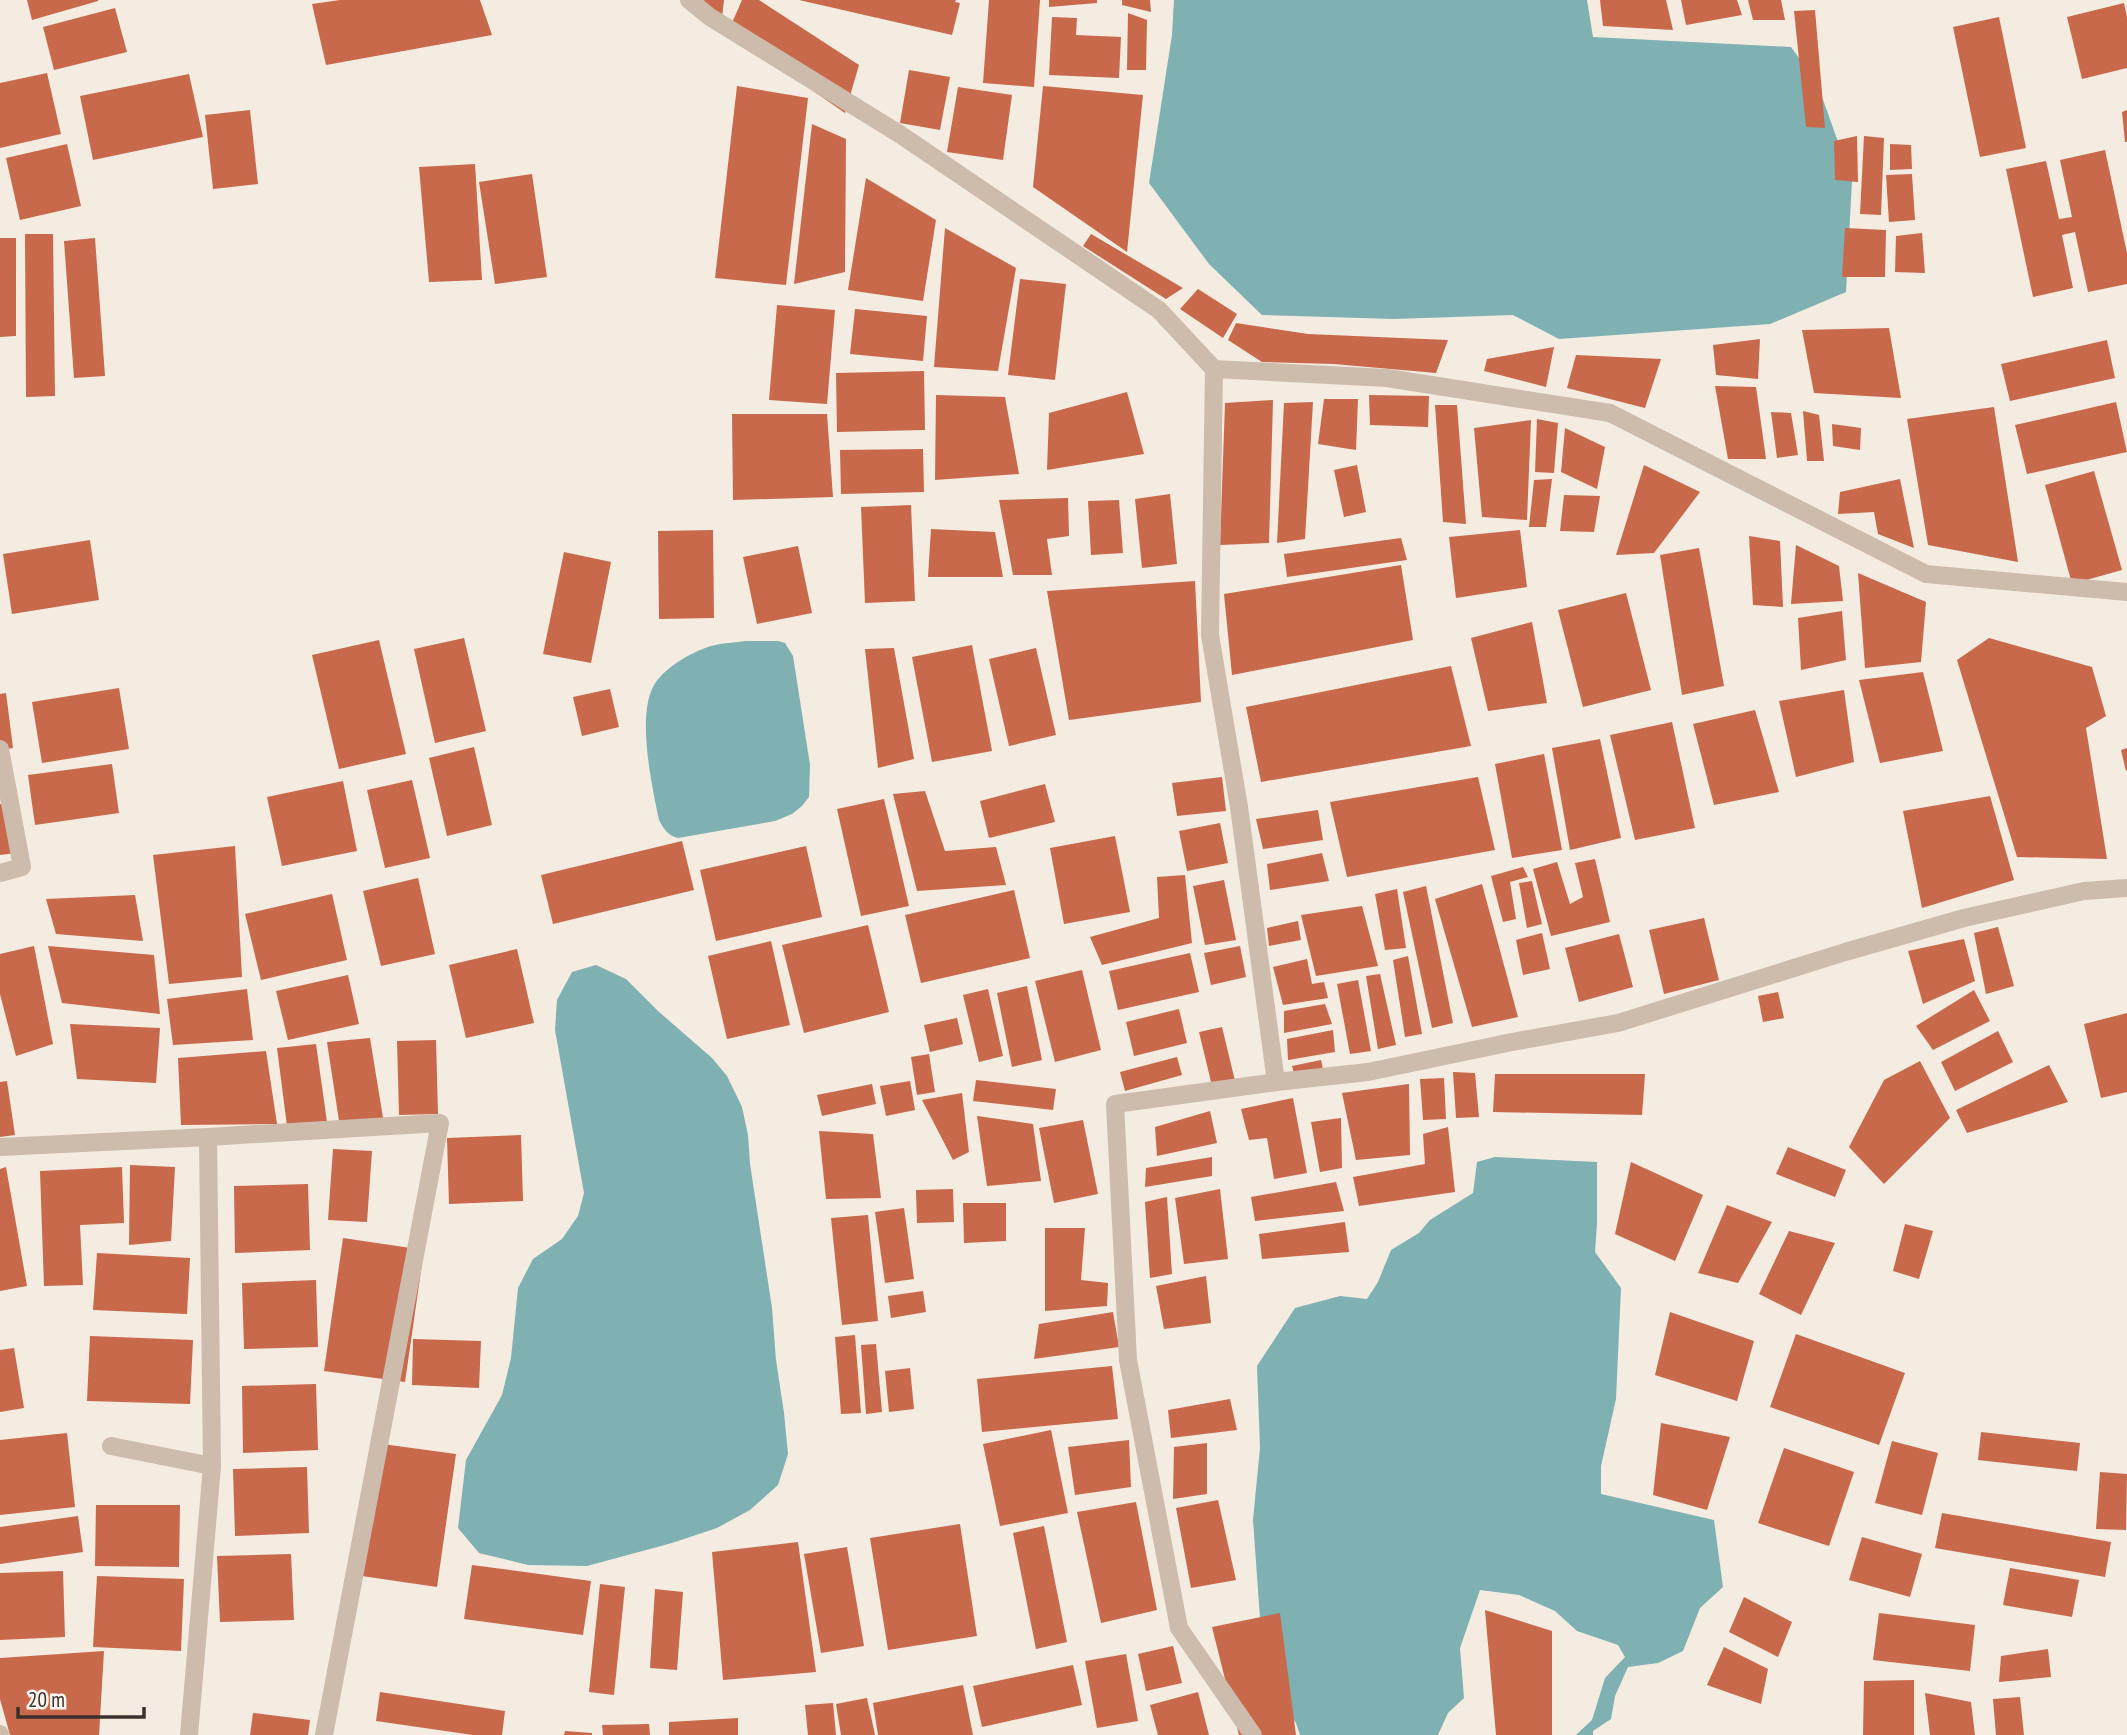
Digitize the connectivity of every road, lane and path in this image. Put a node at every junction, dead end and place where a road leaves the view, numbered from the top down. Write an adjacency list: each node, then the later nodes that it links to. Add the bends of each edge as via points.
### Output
1 (690, 0): 2 (street, via 1160,310)
2 (1214, 369): 3 (street, via 1387,378 1610,413 1926,574); 7 (street, via 1210,635 1239,807)
3 (2127, 592)
4 (0, 749): 5 (street, via 22,867)
5 (0, 873)
6 (2127, 888): 7 (street, via 2084,891 1964,919 1618,1023 1368,1072)
7 (1276, 1082): 14 (street, via 1115,1104 1128,1360 1180,1628)
8 (208, 1138): 9 (street); 11 (street); 13 (street, via 440,1123)
9 (0, 1147)
10 (111, 1446): 11 (street)
11 (212, 1466): 12 (street)
12 (189, 1735)
13 (324, 1735)
14 (1252, 1735)

